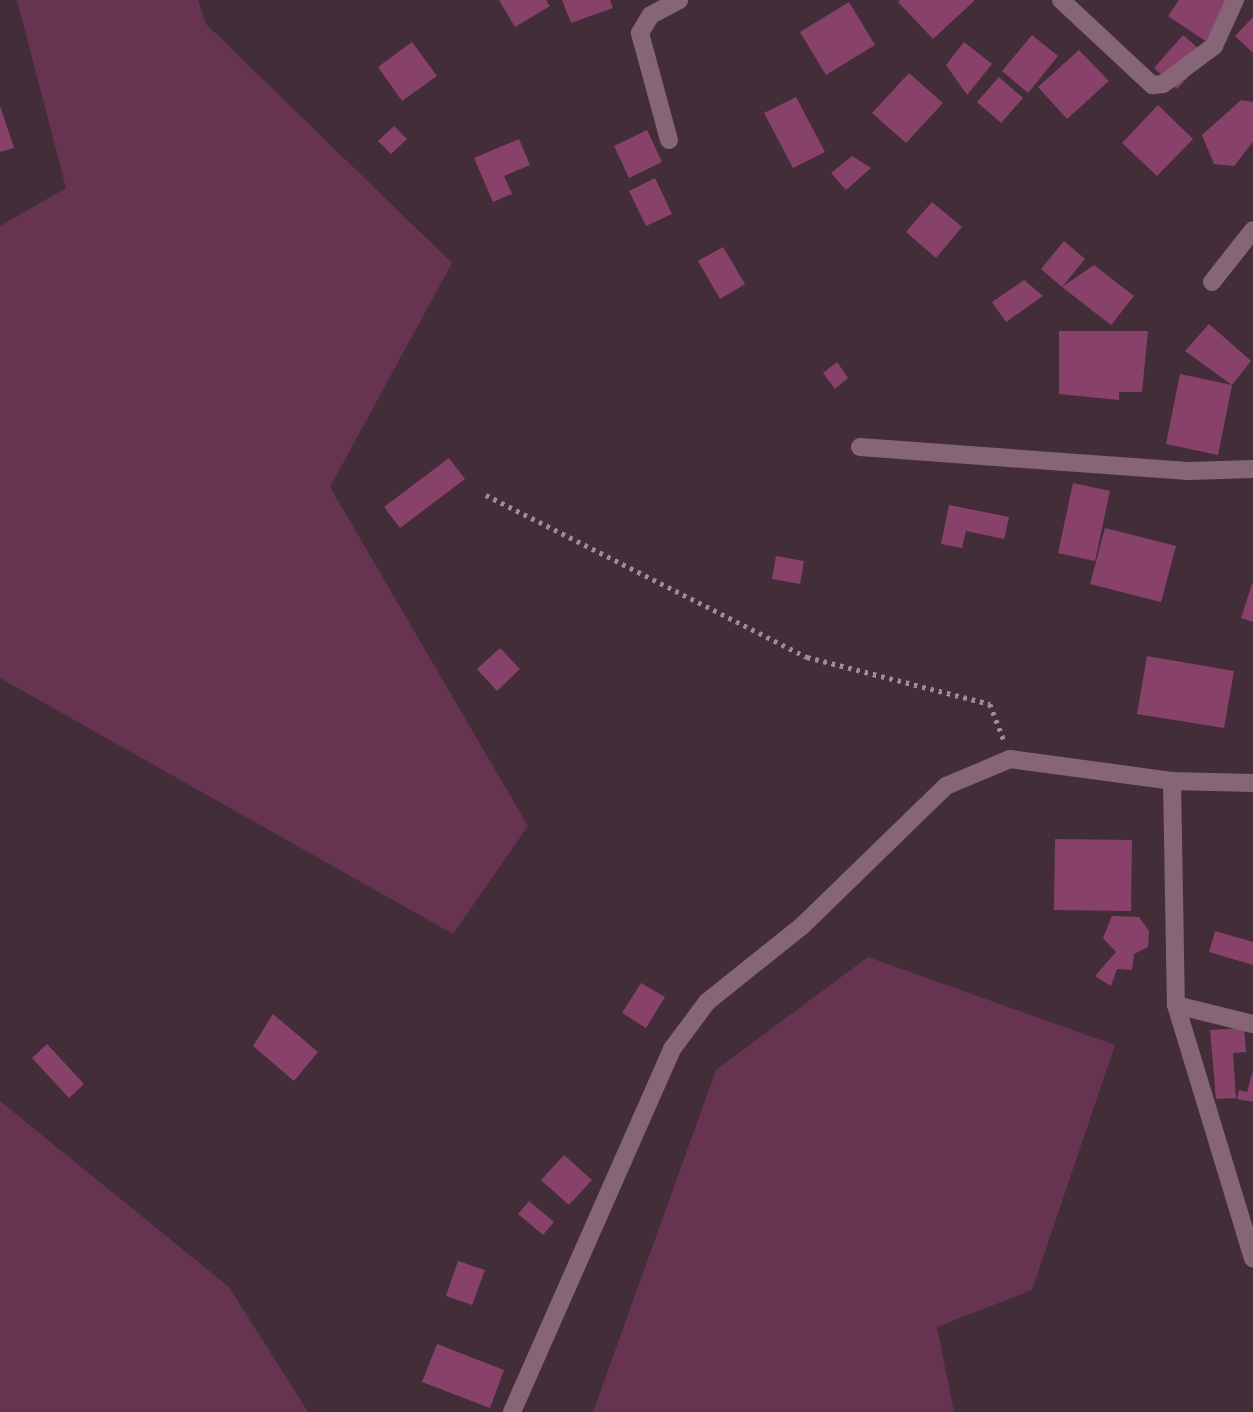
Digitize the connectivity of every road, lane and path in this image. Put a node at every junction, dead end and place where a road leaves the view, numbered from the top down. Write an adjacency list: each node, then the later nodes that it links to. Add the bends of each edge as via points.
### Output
1 (678, 0): 4 (street, via 651,15 640,33)
2 (1061, 0): 3 (street, via 1152,85 1163,84 1213,46)
3 (1235, 0)
4 (668, 140)
5 (1253, 230): 6 (street)
6 (1212, 282)
7 (860, 447): 8 (street, via 1188,471)
8 (1253, 469)
9 (486, 495): 10 (path, via 807,657 990,704)
10 (1010, 759): 11 (street); 16 (street, via 946,786 802,926 707,1002 672,1049)
11 (1172, 781): 12 (street); 13 (street)
12 (1253, 783)
13 (1177, 1005): 14 (street); 15 (street)
14 (1253, 1024)
15 (1253, 1259)
16 (512, 1412)

